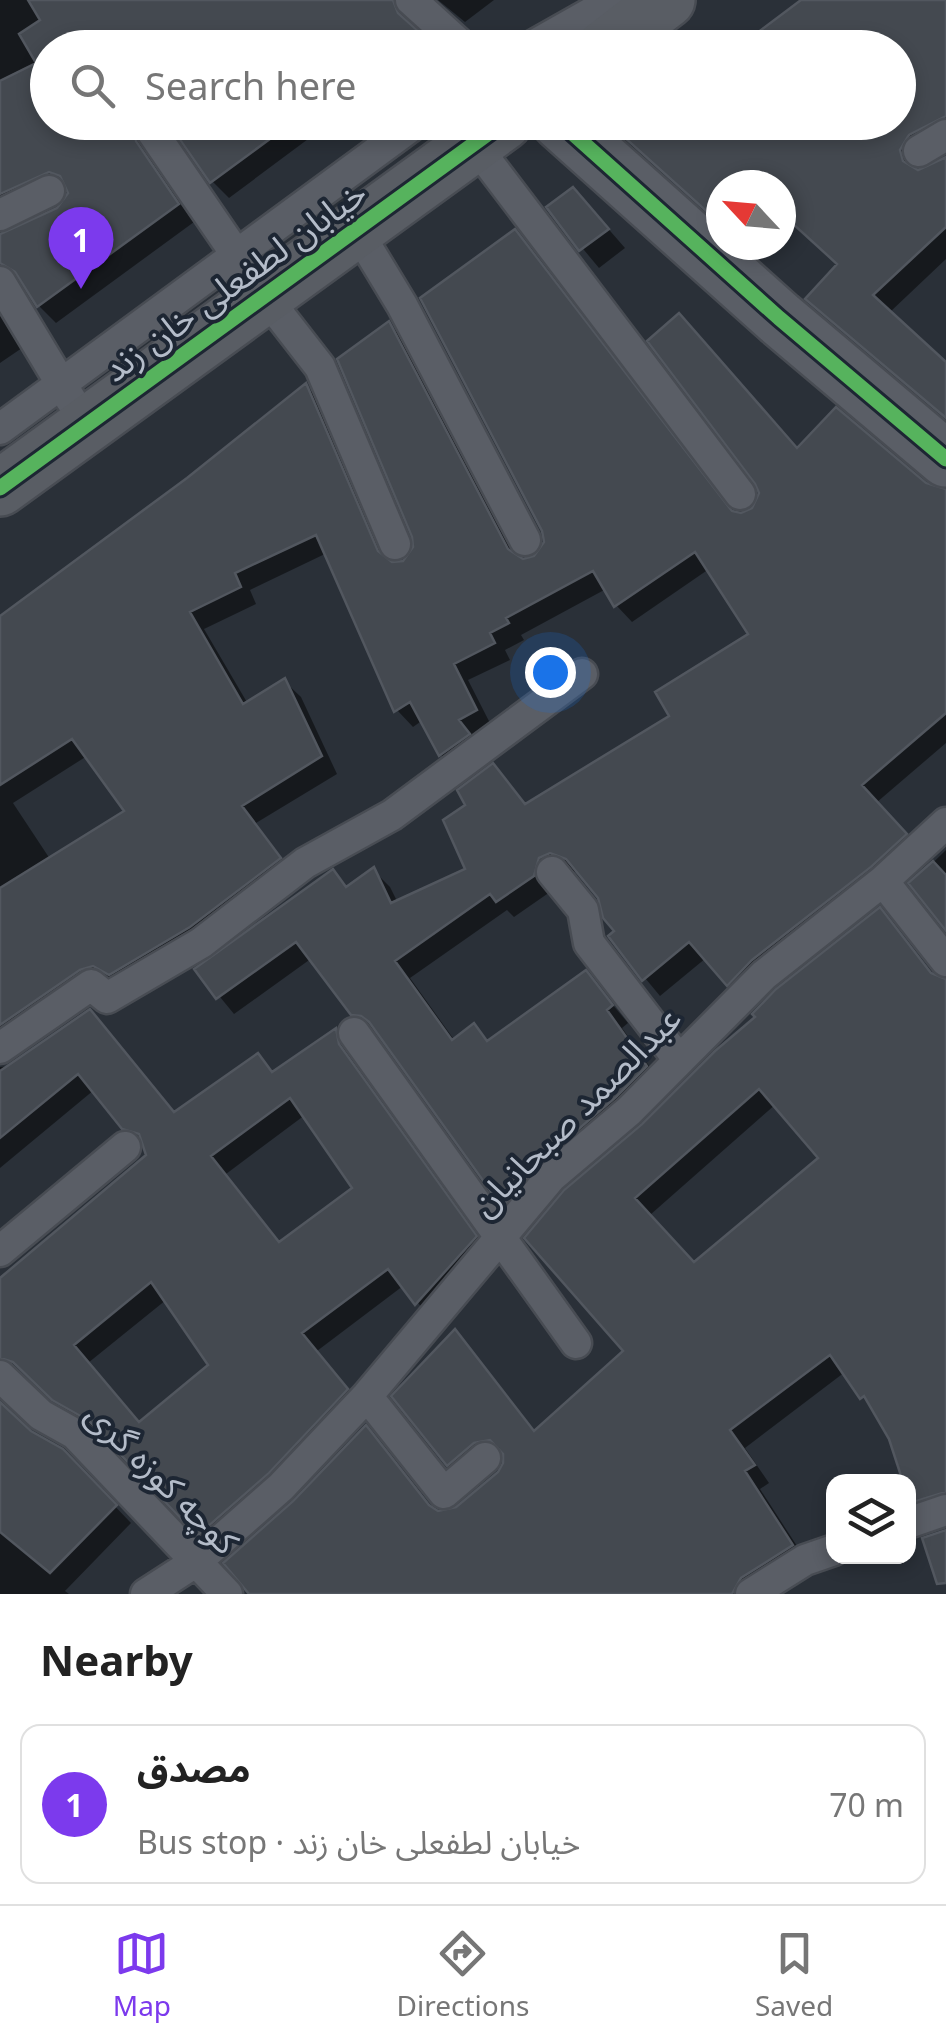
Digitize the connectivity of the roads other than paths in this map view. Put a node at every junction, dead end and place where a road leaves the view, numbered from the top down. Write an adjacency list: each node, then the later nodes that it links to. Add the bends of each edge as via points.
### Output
1 (411, 0): 4 (lane)
2 (614, 0): 5 (lane)
3 (667, 0): 6 (street)
4 (444, 30)
5 (561, 30)
6 (628, 30)
7 (946, 135): 13 (lane)
8 (159, 140): 17 (lane)
9 (398, 140): 17 (lane)
10 (479, 140): 16 (street, خیابان لطفعلی خان زند)
11 (494, 140): 22 (lane)
12 (580, 140): 21 (street)
13 (919, 151)
14 (49, 191): 15 (lane)
15 (0, 215)
16 (356, 229): 17 (street, خیابان لطفعلی خان زند); 23 (lane)
17 (251, 275): 19 (street, خیابان لطفعلی خان زند); 24 (lane, via 320,367)
18 (0, 282): 19 (lane)
19 (73, 404): 20 (street, خیابان لطفعلی خان زند)
20 (5, 458)
21 (946, 459)
22 (740, 494)
23 (525, 540)
24 (395, 544)
25 (582, 674): 31 (lane, via 392,815 305,864 201,943 107,998 91,985)
26 (946, 823): 28 (lane, عبدالصمد صبحانیان)
27 (552, 872): 32 (lane, via 583,910 589,943)
28 (883, 882): 29 (lane); 32 (lane, عبدالصمد صبحانیان, via 764,976)
29 (946, 961)
30 (354, 1033): 34 (lane)
31 (0, 1048)
32 (678, 1060): 34 (lane, عبدالصمد صبحانیان, via 551,1177)
33 (125, 1146): 35 (lane)
34 (498, 1236): 36 (lane); 38 (lane, عبدالصمد صبحانیان)
35 (0, 1251)
36 (576, 1343)
37 (0, 1376): 43 (lane, کوچه کوزه گری, via 74,1434)
38 (367, 1396): 39 (lane, via 444,1493); 43 (lane, عبدالصمد صبحانیان, via 281,1487)
39 (485, 1458)
40 (946, 1510): 41 (lane)
41 (916, 1521)
42 (826, 1553): 46 (lane)
43 (198, 1561): 44 (lane, عبدالصمد صبحانیان); 45 (lane, کوچه کوزه گری)
44 (146, 1594)
45 (227, 1594)
46 (751, 1594)

